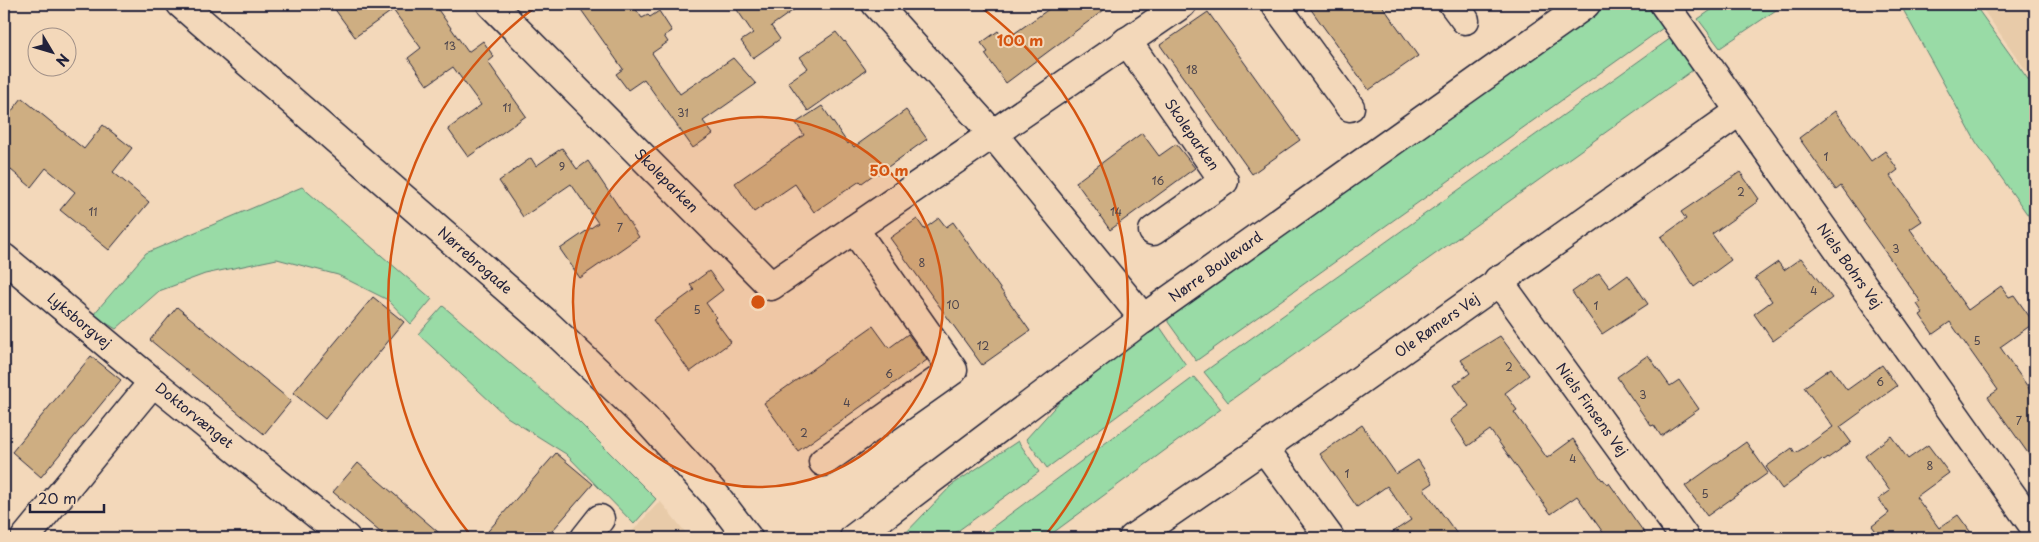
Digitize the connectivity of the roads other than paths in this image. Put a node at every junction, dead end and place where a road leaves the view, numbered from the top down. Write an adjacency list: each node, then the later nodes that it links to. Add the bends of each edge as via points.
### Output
1 (181, 4): 23 (street, Nørrebrogade, via 559,334 638,410 716,496)
2 (491, 4): 12 (street, Skoleparken, via 770,286)
3 (876, 4): 11 (street)
4 (1182, 4): 8 (street, Skoleparken)
5 (1275, 4): 9 (street)
6 (1586, 4): 16 (street, Nørre Boulevard)
7 (1664, 4): 10 (street, Niels Bohrs Vej)
8 (1127, 41): 11 (street, Skoleparken); 13 (street, Skoleparken, via 1224,181)
9 (1350, 107)
10 (1740, 110): 15 (street, Ole Rømers Vej); 20 (street, Niels Bohrs Vej)
11 (992, 134): 12 (street, Skoleparken); 16 (street)
12 (854, 229): 19 (street, via 953,370)
13 (1152, 231)
14 (4, 258): 17 (street, Lyksborgvej)
15 (1498, 280): 18 (street, Ole Rømers Vej); 27 (street, Niels Finsens Vej)
16 (1144, 319): 24 (street, Nørre Boulevard)
17 (153, 382): 21 (street, Doktorvænget); 22 (street, Doktorvænget)
18 (1264, 448): 25 (street, Ole Rømers Vej); 26 (street)
19 (823, 462)
20 (2035, 528)
21 (25, 538)
22 (346, 538)
23 (748, 538)
24 (854, 538)
25 (1133, 538)
26 (1330, 538)
27 (1685, 538)

